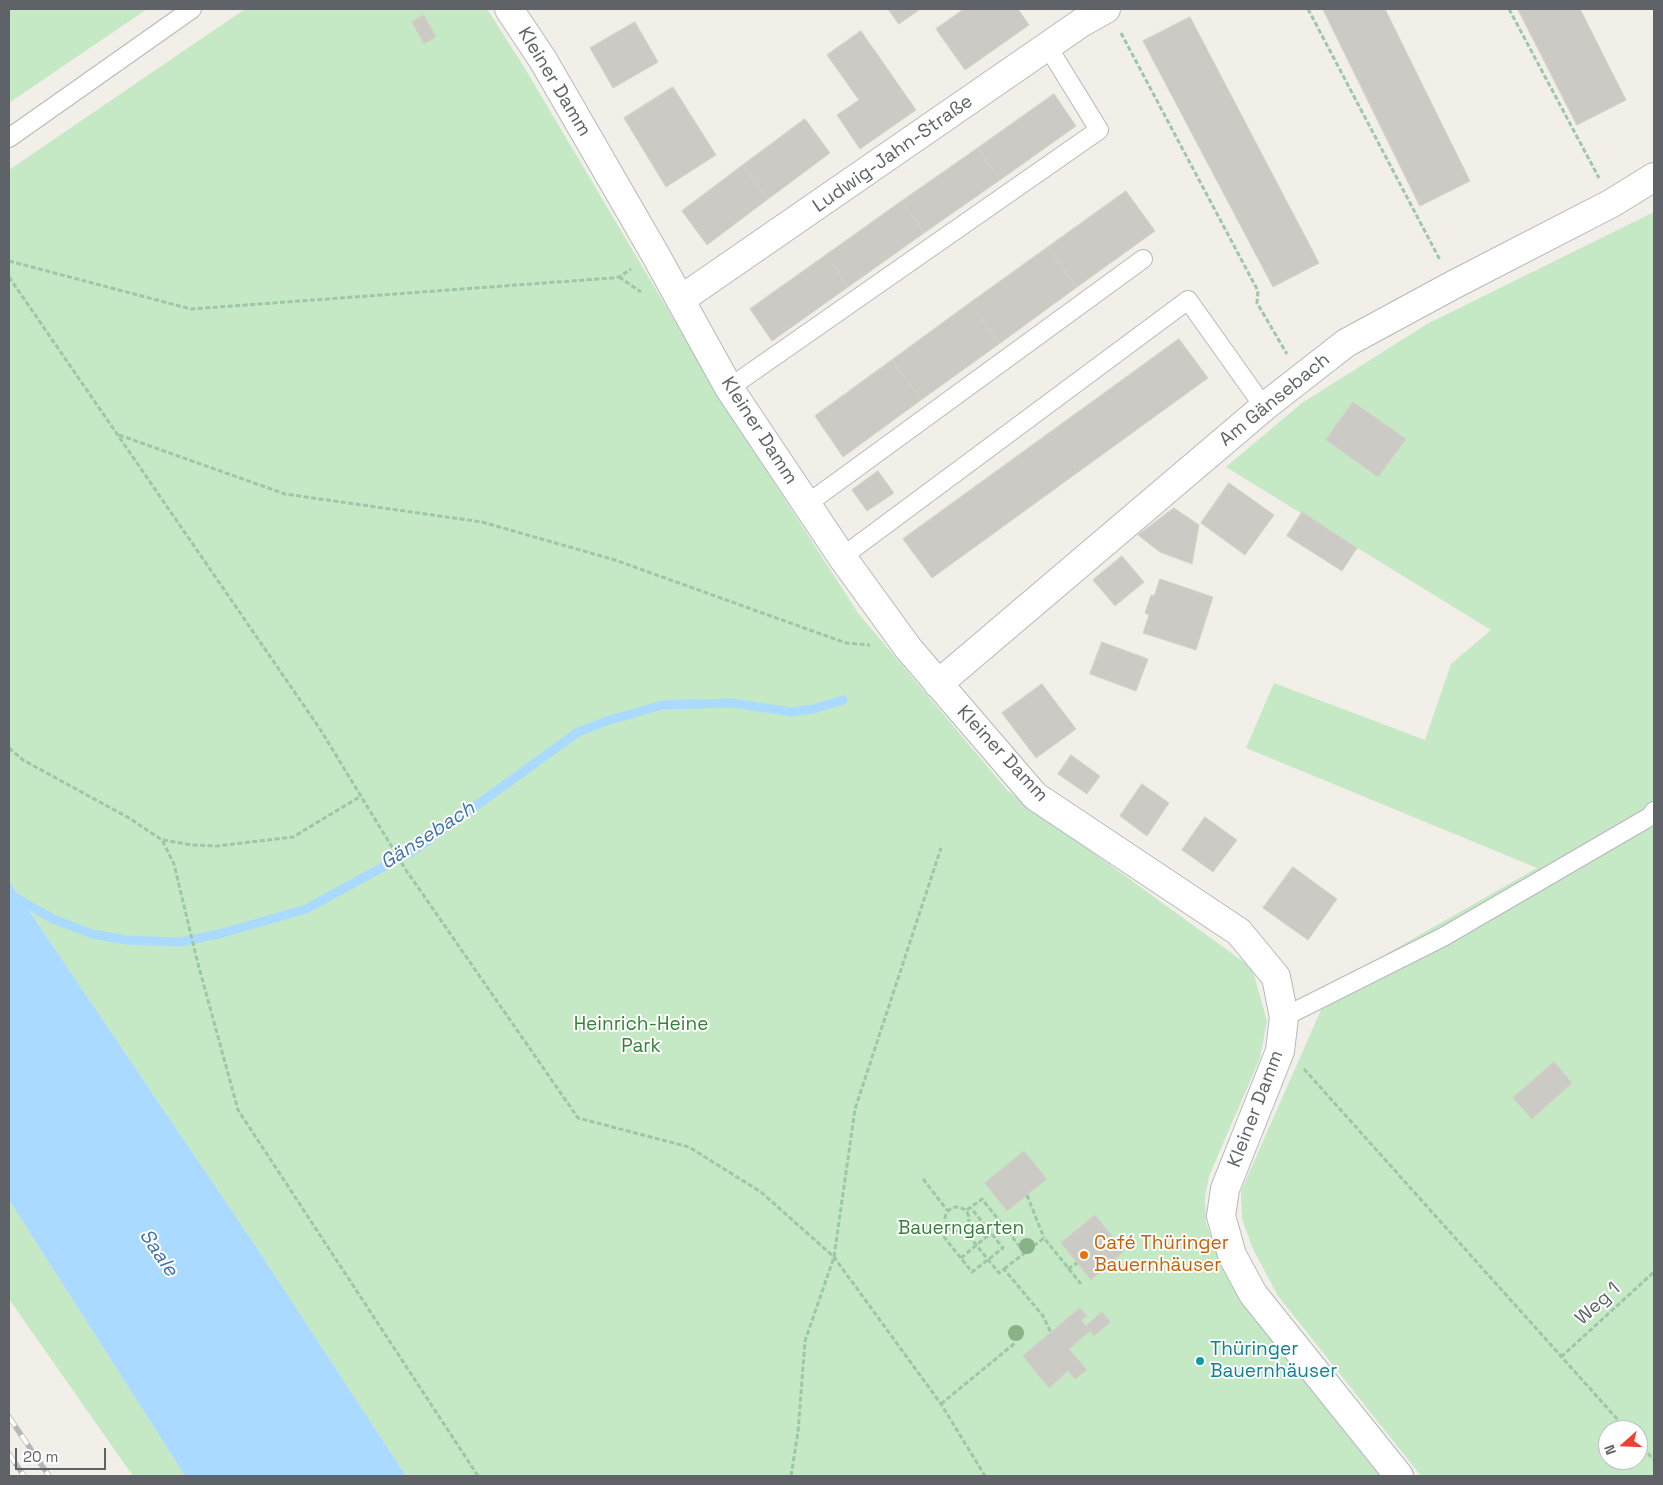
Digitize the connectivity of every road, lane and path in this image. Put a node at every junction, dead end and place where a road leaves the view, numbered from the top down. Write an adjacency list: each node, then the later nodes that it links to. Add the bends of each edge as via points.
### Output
1 (192, 9): 8 (lane)
2 (509, 9): 16 (street, Kleiner Damm, via 548,69)
3 (1308, 9): 15 (path)
4 (1509, 9): 10 (path)
5 (1076, 16): 6 (street, Ludwig-Jahn-Straße); 7 (street, Ludwig-Jahn-Straße)
6 (1112, 18): 17 (path, via 1258,291 1257,303)
7 (1048, 47): 16 (street, Ludwig-Jahn-Straße); 18 (lane, via 1099,130)
8 (9, 137)
9 (1654, 177): 10 (street, Am Gänsebach)
10 (1612, 203): 15 (street, Am Gänsebach)
11 (1143, 258): 21 (lane)
12 (9, 262): 14 (path, via 190,309)
13 (9, 277): 20 (path)
14 (619, 277)
15 (1453, 285): 17 (street, Am Gänsebach, via 1346,343)
16 (680, 300): 18 (street, Kleiner Damm)
17 (1302, 378): 19 (street, Am Gänsebach)
18 (729, 388): 21 (street, Kleiner Damm)
19 (1264, 407): 22 (lane, via 1188,300); 24 (street, Am Gänsebach)
20 (118, 435): 23 (path, via 286,494 482,522 615,560 846,643); 26 (path, via 320,729)
21 (807, 504): 22 (street, Kleiner Damm)
22 (842, 557): 23 (street, Kleiner Damm)
23 (908, 648): 24 (street, Kleiner Damm)
24 (938, 684): 30 (street, Kleiner Damm, via 1035,796 1239,932 1276,977)
25 (9, 748): 28 (path, via 23,760 129,818)
26 (362, 796): 28 (path, via 293,837 217,846); 43 (path, via 406,870 578,1118 689,1146 760,1192)
27 (1653, 814): 30 (lane, via 1443,937)
28 (162, 840): 56 (path, via 174,864 238,1110)
29 (941, 848): 43 (path, via 855,1109)
30 (1284, 1017): 31 (street, Kleiner Damm)
31 (1280, 1051): 53 (path, via 1297,1062); 59 (street, Kleiner Damm, via 1225,1190 1221,1216 1232,1254 1253,1294)
32 (923, 1179): 35 (path)
33 (1027, 1195): 40 (path)
34 (971, 1208): 36 (path); 39 (path); 42 (path, via 982,1199)
35 (948, 1210): 36 (path, via 958,1206); 37 (path, via 944,1218)
36 (967, 1210): 38 (path, via 970,1221)
37 (948, 1227): 38 (path, via 955,1231); 44 (path, via 940,1232)
38 (964, 1230): 41 (path)
39 (991, 1233): 41 (path); 45 (path, via 1003,1248)
40 (1044, 1238): 42 (path); 47 (path)
41 (977, 1245): 44 (path); 45 (path)
42 (1025, 1253): 48 (path)
43 (834, 1257): 54 (path); 57 (path, via 805,1340)
44 (961, 1258): 45 (path, via 972,1272)
45 (988, 1259): 48 (path, via 999,1273)
46 (1077, 1263): 47 (path)
47 (1068, 1268): 50 (path)
48 (1004, 1269): 51 (path)
49 (1654, 1272): 53 (path, Weg 1)
50 (1081, 1284)
51 (1051, 1332)
52 (1015, 1343): 54 (path)
53 (1560, 1357): 55 (path)
54 (941, 1404): 58 (path)
55 (1618, 1420)
56 (478, 1476)
57 (791, 1476)
58 (985, 1476)
59 (1399, 1476)

